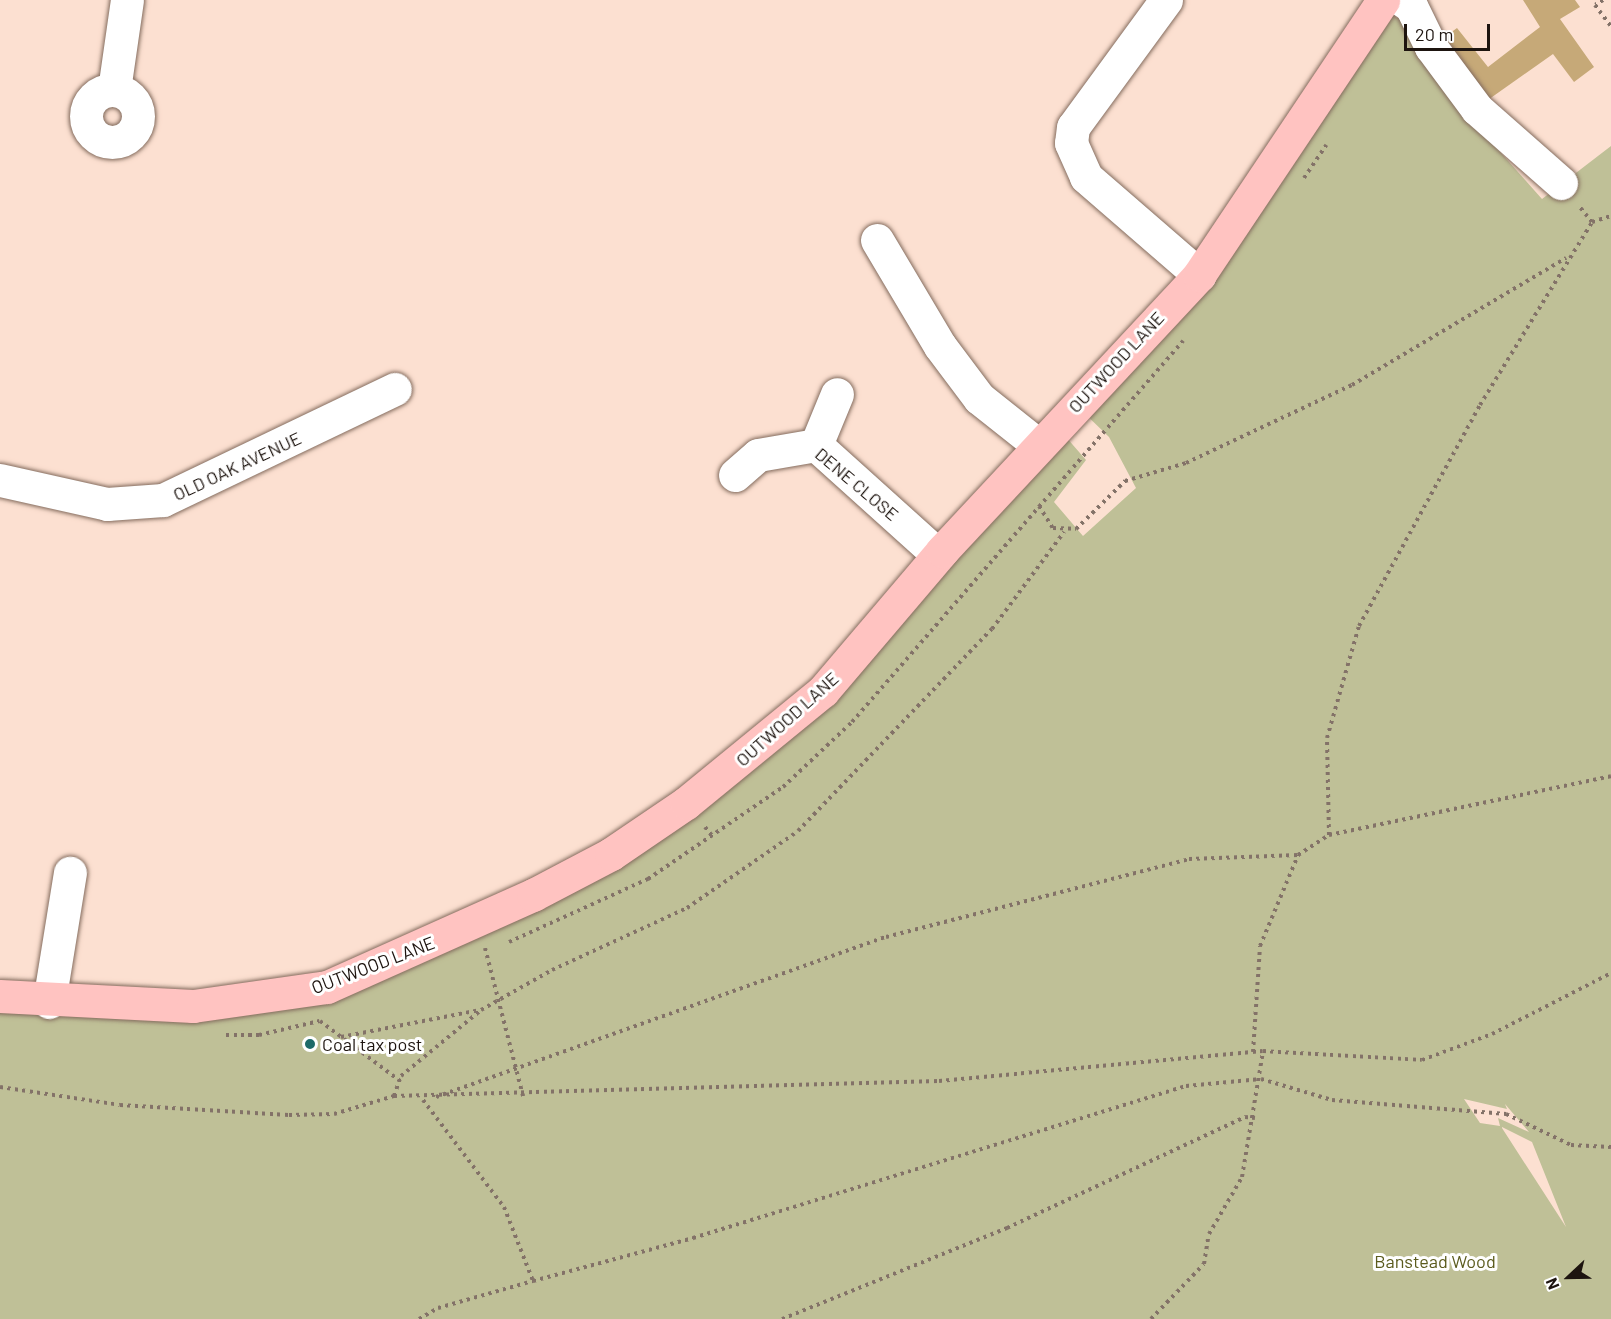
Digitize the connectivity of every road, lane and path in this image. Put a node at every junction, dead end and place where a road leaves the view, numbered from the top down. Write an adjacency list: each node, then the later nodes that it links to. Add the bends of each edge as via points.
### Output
1 (126, 0): 7 (street)
2 (1166, 0): 15 (street, via 1073,127 1071,143 1086,177 1125,215)
3 (1383, 0): 15 (main road, OUTWOOD LANE)
4 (1402, 0): 9 (street, via 1411,6 1431,47 1477,109)
5 (1603, 0): 6 (path, via 1595,6)
6 (1611, 26)
7 (114, 90)
8 (1329, 141): 10 (path)
9 (1561, 183): 12 (path)
10 (1297, 188)
11 (1611, 216): 12 (path)
12 (1592, 222): 14 (path)
13 (878, 240): 20 (street, via 979,398)
14 (1566, 257): 24 (path, via 1352,385 1186,464 1125,481 1076,529); 27 (path, via 1359,626 1327,738)
15 (1199, 275): 20 (main road, OUTWOOD LANE)
16 (1190, 332): 23 (path)
17 (395, 388): 22 (street, OLD OAK AVENUE, via 164,500 107,504)
18 (837, 393): 19 (street)
19 (816, 445): 21 (street, DENE CLOSE, via 758,455); 25 (street, DENE CLOSE)
20 (1038, 445): 25 (main road, OUTWOOD LANE)
21 (735, 475)
22 (0, 480)
23 (1039, 506): 24 (path, via 1053,528); 30 (path, via 852,722 783,787 648,879)
24 (1064, 532): 34 (path, via 992,629 798,831 687,908)
25 (939, 555): 30 (main road, OUTWOOD LANE, via 823,691 757,749 611,854)
26 (1611, 776): 27 (path)
27 (1329, 835): 28 (path)
28 (1298, 855): 42 (path, via 1260,946); 43 (path, via 1189,859 886,937)
29 (70, 873): 35 (street)
30 (481, 937): 31 (path); 34 (path); 35 (main road, OUTWOOD LANE, via 327,987 261,1000 193,1006)
31 (476, 955)
32 (1611, 973): 41 (path, via 1492,1034 1422,1060)
33 (0, 996): 35 (main road, OUTWOOD LANE)
34 (502, 999): 36 (path); 43 (path)
35 (49, 1002)
36 (481, 1010): 40 (path); 45 (path)
37 (330, 1017): 38 (path)
38 (320, 1021): 39 (path, via 259,1035); 40 (path)
39 (215, 1035)
40 (342, 1037): 45 (path)
41 (1263, 1051): 42 (path); 44 (path)
42 (1253, 1052): 47 (path, via 939,1082)
43 (518, 1069): 47 (path); 49 (path)
44 (1261, 1079): 51 (path); 52 (path, via 1332,1100 1506,1114 1571,1146); 53 (path, via 1186,1086 715,1231)
45 (399, 1080): 48 (path)
46 (0, 1087): 48 (path, via 120,1105 289,1115 334,1114)
47 (523, 1095): 49 (path)
48 (394, 1096): 50 (path)
49 (436, 1098): 50 (path)
50 (423, 1099): 53 (path, via 504,1207)
51 (1255, 1118): 55 (path, via 1245,1117 1007,1228); 56 (path, via 1242,1177 1209,1234 1204,1264)
52 (1611, 1147)
53 (533, 1281): 54 (path, via 438,1308)
54 (419, 1319)
55 (782, 1319)
56 (1151, 1319)

